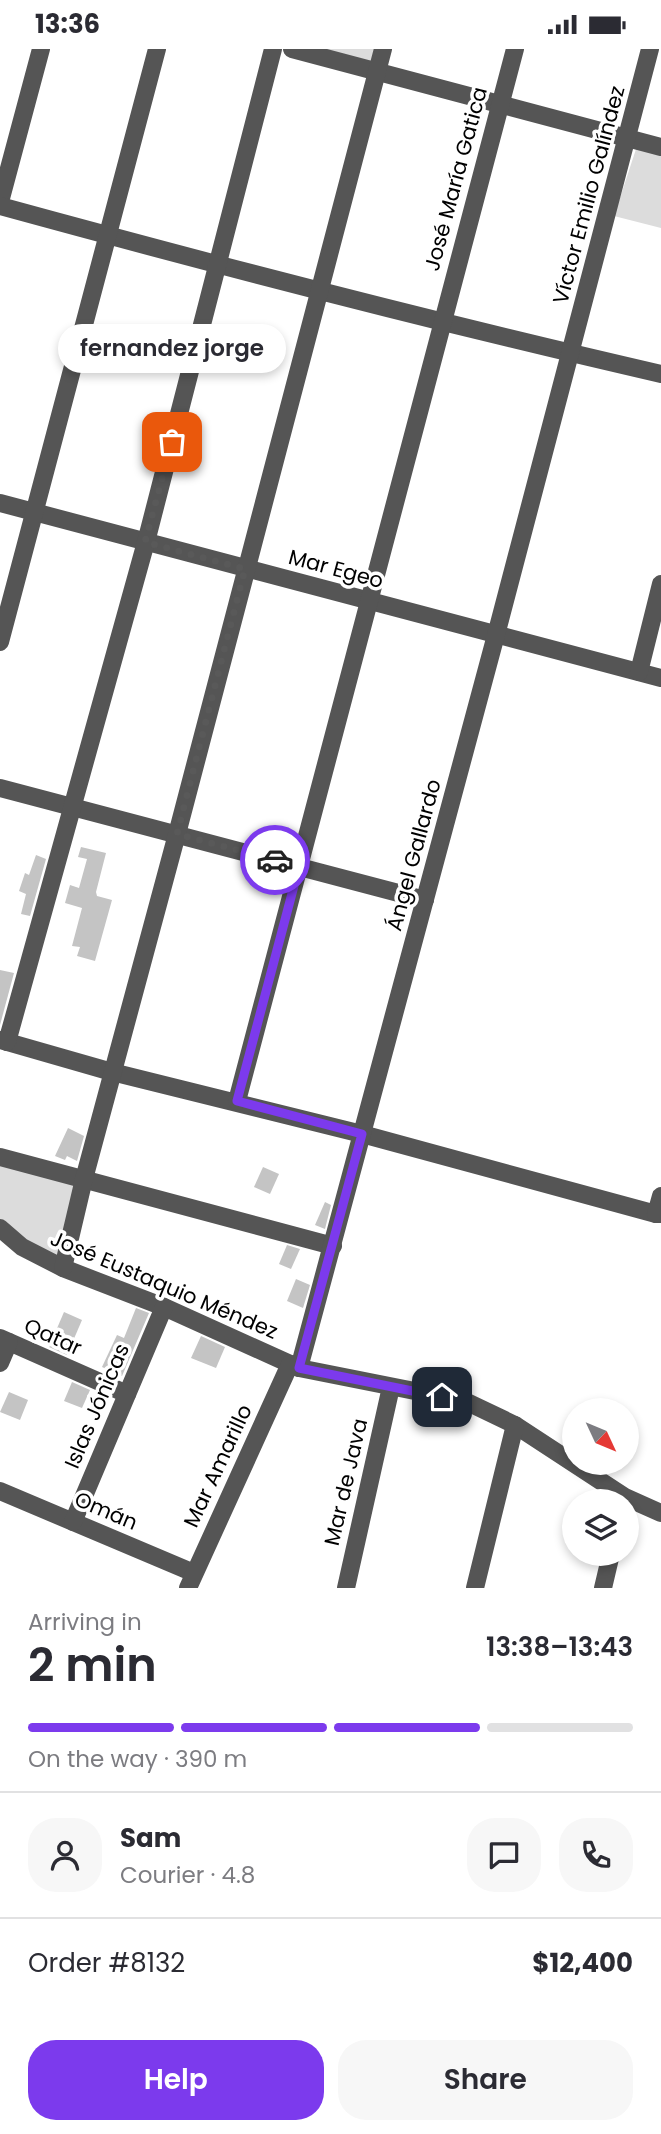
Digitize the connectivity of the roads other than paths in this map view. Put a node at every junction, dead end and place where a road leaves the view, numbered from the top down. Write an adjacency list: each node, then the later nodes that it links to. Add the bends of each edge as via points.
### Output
1 (41, 49): 12 (street)
2 (158, 49): 13 (street)
3 (273, 49): 14 (street)
4 (292, 49): 8 (street)
5 (383, 49): 8 (street)
6 (515, 49): 9 (street, José María Gatica)
7 (650, 49): 10 (street, Víctor Emilio Galíndez)
8 (377, 72): 9 (street); 15 (street)
9 (500, 103): 10 (street); 16 (street, José María Gatica)
10 (627, 138): 11 (street); 17 (street, Víctor Emilio Galíndez)
11 (661, 147)
12 (0, 204): 13 (street)
13 (108, 235): 14 (street); 20 (street)
14 (218, 265): 15 (street); 21 (street)
15 (319, 290): 16 (street); 22 (street)
16 (442, 322): 17 (street); 24 (street, José María Gatica)
17 (571, 353): 18 (street); 25 (street, Ángel Gallardo)
18 (661, 374)
19 (0, 503): 20 (street, Mar Egeo)
20 (34, 513): 21 (street, Mar Egeo); 26 (street)
21 (145, 542): 22 (street, Mar Egeo); 30 (street)
22 (245, 569): 24 (street, Mar Egeo); 31 (street)
23 (661, 584): 27 (street)
24 (370, 601): 25 (street, Mar Egeo); 32 (street, José María Gatica)
25 (496, 635): 27 (street, Mar Egeo); 33 (street, Ángel Gallardo)
26 (0, 642)
27 (639, 672): 28 (street, Mar Egeo)
28 (661, 678)
29 (0, 788): 30 (street)
30 (74, 806): 31 (street); 34 (street)
31 (177, 834): 32 (street); 35 (street)
32 (299, 867): 33 (street); 36 (street, José María Gatica)
33 (425, 900): 37 (street, Ángel Gallardo)
34 (3, 1041): 35 (street)
35 (113, 1072): 36 (street); 39 (street)
36 (237, 1101): 37 (street)
37 (362, 1134): 41 (street); 43 (street, Ángel Gallardo)
38 (0, 1157): 39 (street)
39 (84, 1179): 43 (street); 44 (street)
40 (661, 1196): 41 (street)
41 (659, 1215)
42 (0, 1228): 44 (street, José Eustaquio Méndez, via 22,1247)
43 (333, 1246): 48 (street, Ángel Gallardo)
44 (63, 1268): 45 (street, José Eustaquio Méndez)
45 (164, 1307): 48 (street, José Eustaquio Méndez); 50 (street, Islas Jónicas)
46 (5, 1340): 47 (street); 50 (street, Qatar)
47 (0, 1363)
48 (295, 1366): 49 (street, José Eustaquio Méndez); 58 (street, Mar Amarillo)
49 (391, 1387): 51 (street, José Eustaquio Méndez, via 465,1401); 59 (street, Mar de Java)
50 (127, 1394): 56 (street, Islas Jónicas)
51 (515, 1425): 52 (street, José Eustaquio Méndez); 60 (street)
52 (609, 1489)
53 (0, 1490): 56 (street, Omán)
54 (639, 1505): 55 (street, José Eustaquio Méndez)
55 (661, 1513)
56 (73, 1522): 58 (street, Omán)
57 (608, 1566): 61 (street)
58 (191, 1581)
59 (346, 1588)
60 (475, 1588)
61 (603, 1588)

